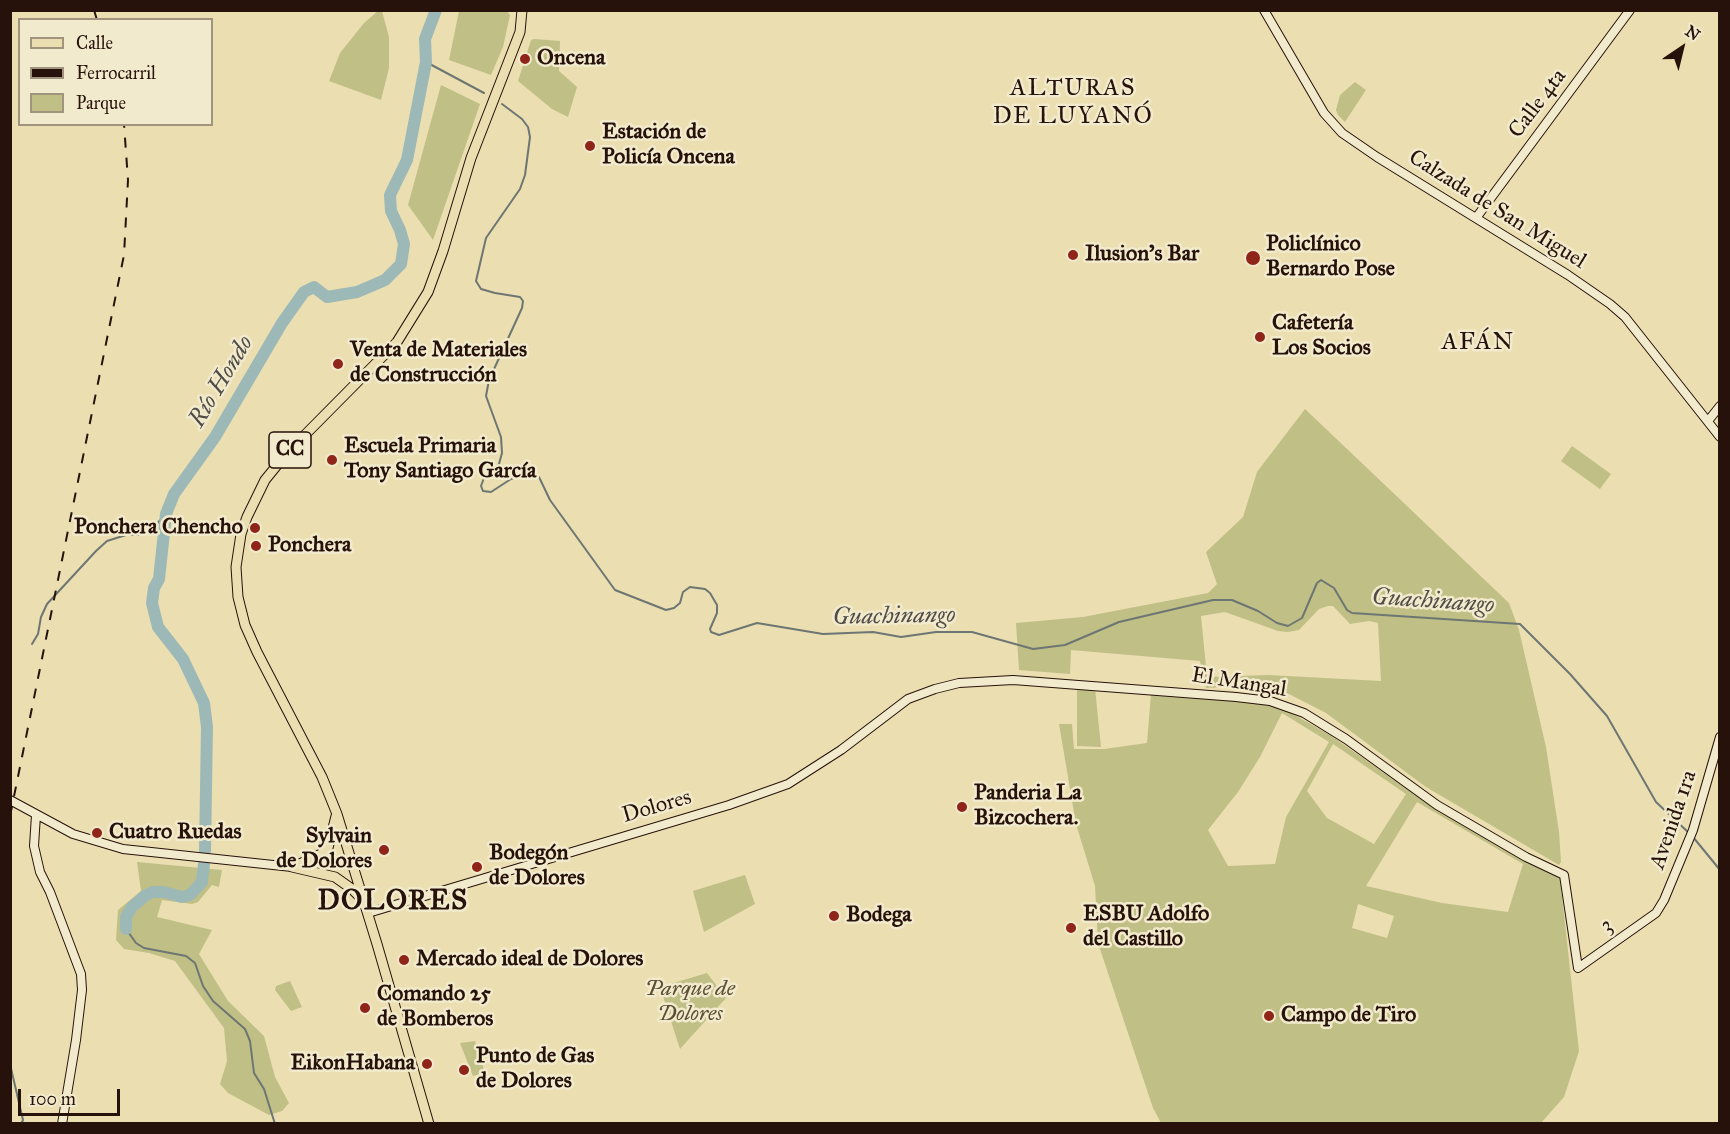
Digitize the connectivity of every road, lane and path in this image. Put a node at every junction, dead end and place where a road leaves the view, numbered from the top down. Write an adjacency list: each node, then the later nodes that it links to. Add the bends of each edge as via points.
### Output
1 (522, 10): 11 (main road, CC, via 520,32 488,111 428,292 417,313 397,342 265,480 241,534 236,579 245,625)
2 (1264, 10): 4 (street, Calzada de San Miguel, via 1324,113 1342,133)
3 (1630, 10): 4 (street, Calle 4ta)
4 (1476, 218): 6 (street, Calzada de San Miguel, via 1582,283 1625,317)
5 (1719, 406): 6 (street)
6 (1708, 421): 7 (street, Calzada de San Miguel)
7 (1719, 437)
8 (934, 689): 16 (street, Dolores, via 908,699 788,784); 18 (street, El Mangal, via 959,683 1013,680 1270,701 1304,713 1437,805 1564,876)
9 (1719, 737): 17 (street, Avenida 1ra, via 1693,830)
10 (10, 800): 12 (street)
11 (337, 814): 13 (main road, CC); 14 (main road, via 328,848)
12 (36, 815): 14 (street, via 74,834 123,849); 19 (street, via 34,846 40,872 81,974 76,1040)
13 (351, 858): 14 (street); 15 (main road, CC)
14 (292, 867): 15 (main road, via 334,877)
15 (364, 901): 16 (main road, CC)
16 (368, 913): 20 (main road, CC)
17 (1656, 913): 18 (street, 3)
18 (1578, 968)
19 (62, 1124)
20 (429, 1124)

